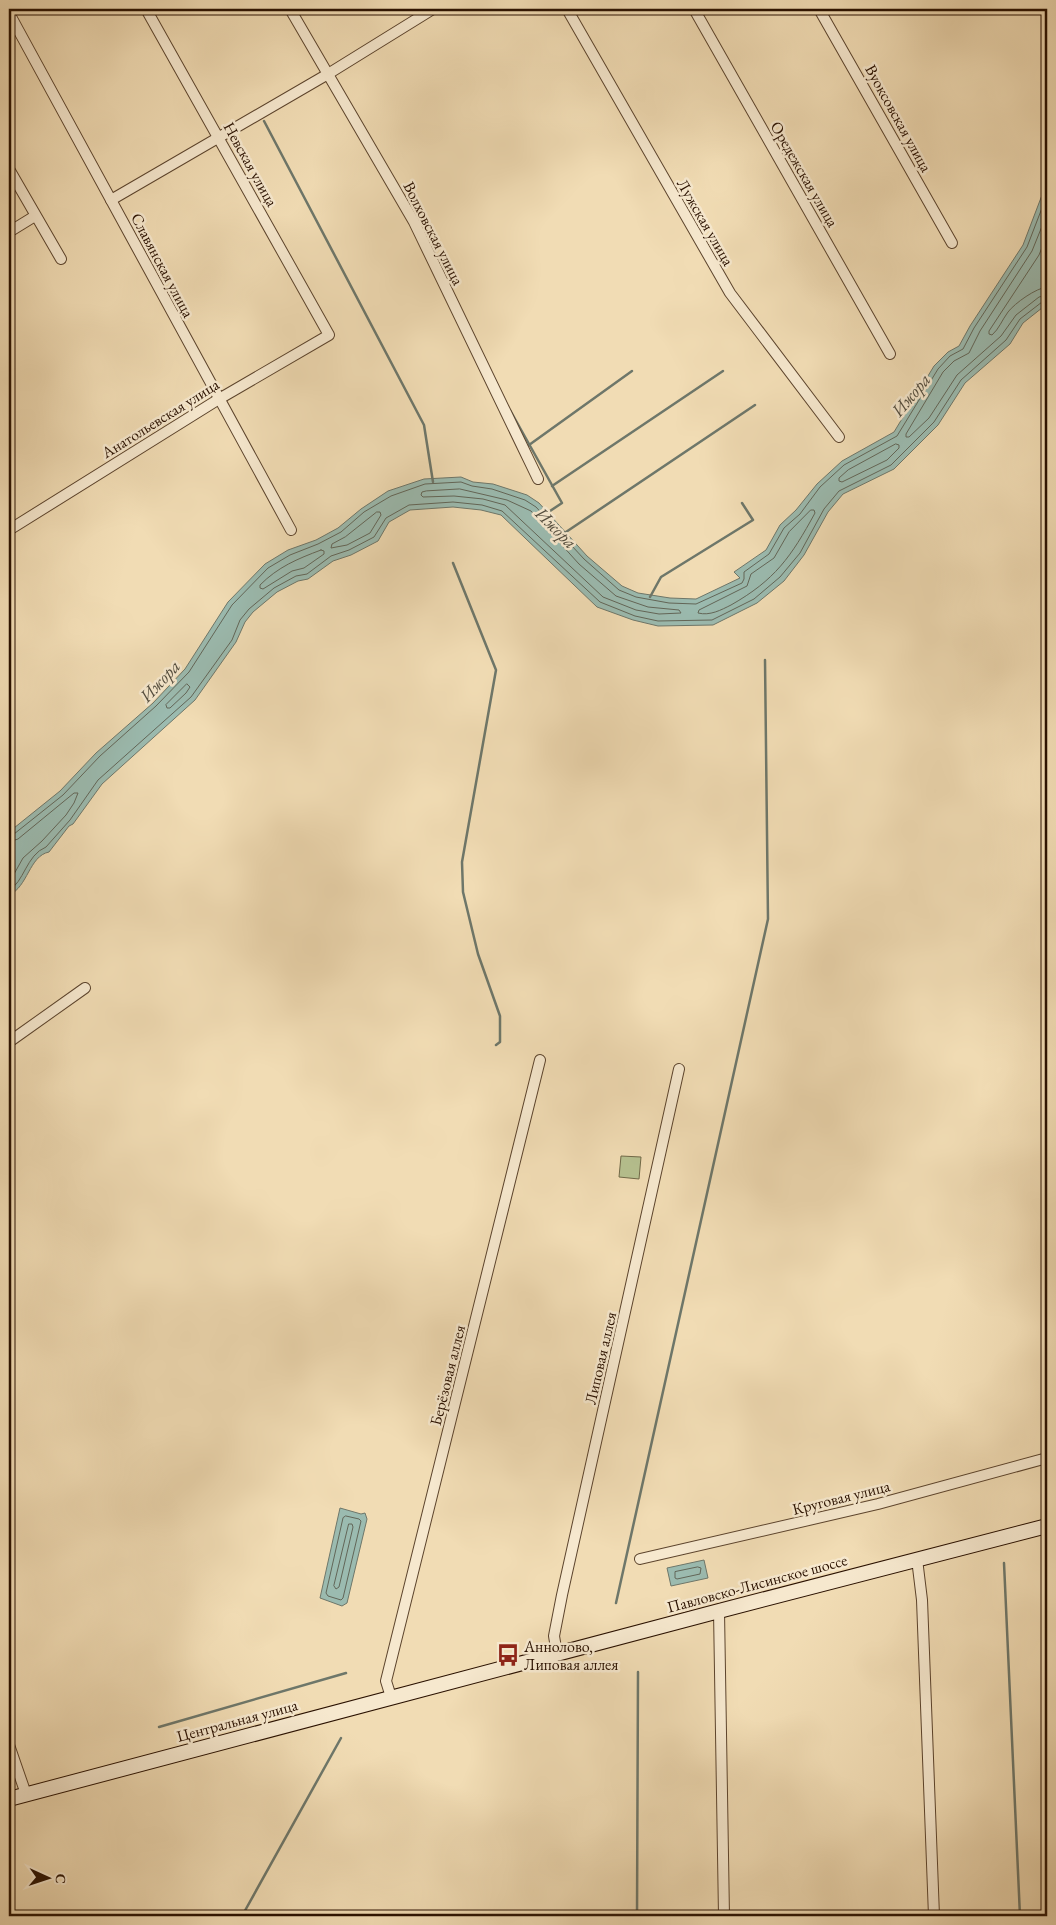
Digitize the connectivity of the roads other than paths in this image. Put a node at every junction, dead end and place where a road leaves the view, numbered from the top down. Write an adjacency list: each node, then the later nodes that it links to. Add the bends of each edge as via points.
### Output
1 (146, 9): 9 (street, Невская улица)
2 (290, 9): 8 (street, Волховская улица)
3 (433, 9): 8 (street)
4 (567, 9): 19 (street, Лужская улица, via 730,293)
5 (694, 9): 17 (street, Оредежская улица)
6 (820, 9): 14 (street, Вуоксовская улица)
7 (9, 13): 11 (street, Славянская улица)
8 (328, 74): 9 (street); 20 (street, Волховская улица, via 414,222)
9 (219, 138): 11 (street); 16 (street, Невская улица)
10 (9, 168): 12 (street)
11 (111, 200): 18 (street, Славянская улица)
12 (35, 216): 13 (street); 15 (street)
13 (9, 232)
14 (952, 242)
15 (60, 260)
16 (329, 335): 18 (street, Анатольевская улица)
17 (890, 354)
18 (219, 399): 21 (street, Анатольевская улица); 22 (street, Славянская улица)
19 (839, 437)
20 (538, 479)
21 (9, 530)
22 (291, 530)
23 (85, 988): 24 (street)
24 (9, 1042)
25 (540, 1060): 34 (street, Берёзовая аллея, via 386,1681)
26 (679, 1069): 32 (street, Липовая аллея, via 562,1595 554,1636)
27 (1047, 1458): 29 (street, Круговая улица, via 851,1510)
28 (1047, 1526): 30 (main road, Павловско-Лисинское шоссе)
29 (640, 1559)
30 (917, 1559): 31 (main road, Павловско-Лисинское шоссе); 39 (street, via 922,1600)
31 (719, 1611): 32 (main road, Павловско-Лисинское шоссе); 38 (street)
32 (557, 1654): 33 (main road, Павловско-Лисинское шоссе)
33 (475, 1676): 34 (main road, Центральная улица)
34 (391, 1697): 36 (main road, Центральная улица)
35 (9, 1745): 36 (street)
36 (26, 1794): 37 (main road, Центральная улица)
37 (9, 1799)
38 (724, 1916)
39 (934, 1916)

